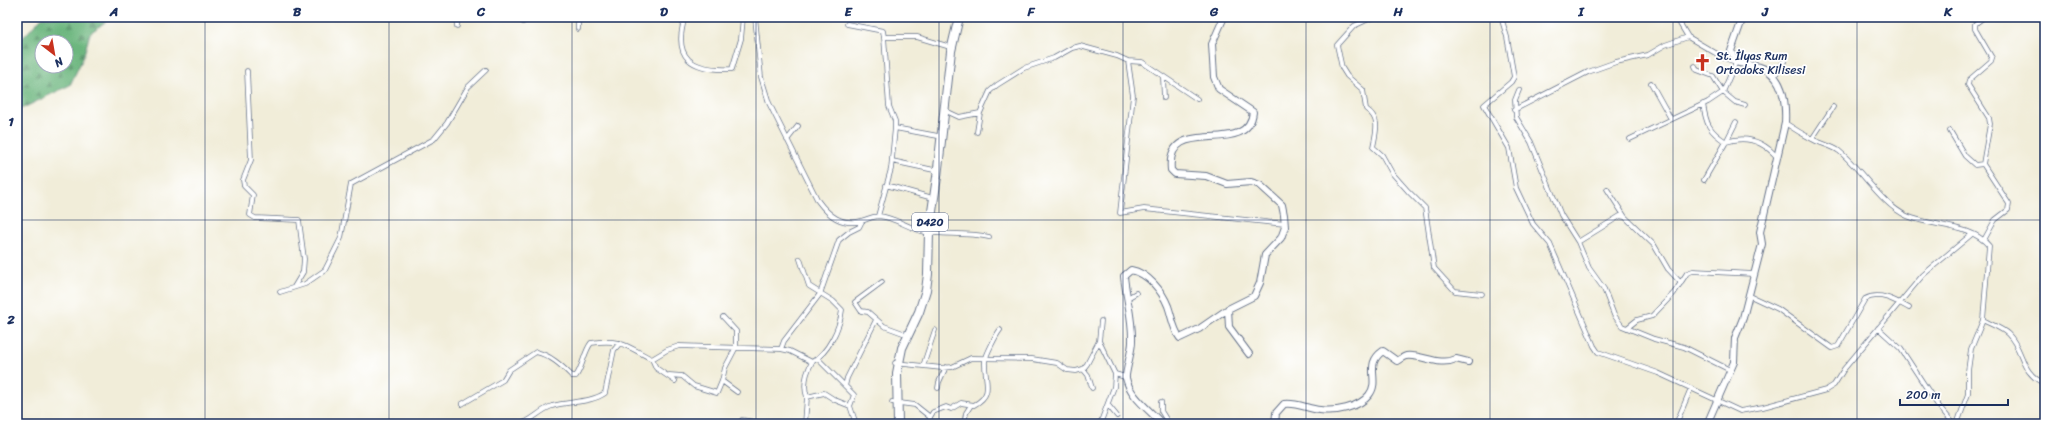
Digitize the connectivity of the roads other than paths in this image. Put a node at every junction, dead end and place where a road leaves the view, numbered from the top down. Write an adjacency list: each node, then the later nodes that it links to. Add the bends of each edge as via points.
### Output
1 (457, 17): 15 (street)
2 (578, 17): 16 (street)
3 (685, 17): 4 (street, via 682,49 688,60 701,67 721,70 732,69 741,39)
4 (743, 17)
5 (755, 17): 49 (street, via 764,89)
6 (954, 17): 19 (highway, D420)
7 (959, 17): 36 (highway, D420, via 951,51)
8 (1224, 17): 62 (street, via 1212,44 1214,77 1219,89 1253,112 1252,118 1239,134 1230,137 1200,137 1181,143 1170,161 1171,170 1175,174 1206,176 1227,184 1260,184 1282,205)
9 (1373, 17): 78 (street, via 1354,26 1337,45 1342,68 1363,90 1366,109 1377,121 1373,147 1382,155 1392,173 1425,208 1434,268 1455,291)
10 (1501, 17): 117 (street, via 1514,77 1484,105 1509,148 1516,188 1533,224 1550,244 1594,346 1598,352 1658,373)
11 (1676, 17): 18 (street)
12 (1743, 17): 22 (street, via 1732,51)
13 (1984, 17): 53 (street, via 1975,24 1975,29 1992,58 1969,80 1968,85 1989,118)
14 (847, 24): 17 (street, via 883,31)
15 (457, 26)
16 (578, 28)
17 (884, 37): 19 (street, via 917,36); 43 (street, via 889,106)
18 (1688, 37): 22 (street); 37 (street, via 1665,45 1648,55 1588,72)
19 (947, 46): 46 (highway, D420)
20 (1785, 60): 27 (street)
21 (1128, 61): 26 (street, via 1142,62); 38 (street, via 1087,47 1072,48 1054,58 1024,68 997,85 990,91); 62 (street, via 1133,96 1120,213 1144,208)
22 (1736, 62): 27 (street, via 1761,68); 30 (street)
23 (1695, 66): 30 (street, via 1697,70 1713,76)
24 (486, 70): 74 (street, via 468,88 434,139 351,184 341,238 329,264 325,270 310,280)
25 (247, 71): 74 (street, via 251,160 243,180 244,186 253,195 250,215 255,218 299,220 304,259 303,272)
26 (1163, 78): 31 (street); 32 (street)
27 (1774, 78): 41 (street, via 1783,91)
28 (1651, 84): 39 (street)
29 (1519, 90): 37 (street)
30 (1723, 92): 33 (street); 34 (street)
31 (1164, 98)
32 (1198, 99)
33 (1703, 104): 39 (street); 50 (street, via 1705,119 1712,133)
34 (1745, 105)
35 (1833, 107): 48 (street)
36 (944, 110): 38 (street, via 959,117); 64 (highway, D420, via 937,177)
37 (1514, 110): 69 (street, via 1531,142 1561,215)
38 (980, 114): 45 (street)
39 (1671, 119): 47 (street)
40 (1736, 122): 50 (street)
41 (1785, 123): 48 (street); 51 (street)
42 (798, 126): 49 (street)
43 (895, 128): 46 (street); 52 (street)
44 (1950, 131): 53 (street, via 1965,156 1975,165)
45 (977, 132)
46 (938, 136): 54 (highway, D420)
47 (1630, 139)
48 (1812, 139): 66 (street, via 1837,150 1890,204 1907,216)
49 (787, 140): 61 (street, via 823,209 845,223)
50 (1726, 142): 51 (street, via 1736,138 1758,141); 55 (street)
51 (1777, 157): 71 (street, via 1760,232 1762,244)
52 (892, 161): 54 (street); 56 (street)
53 (1983, 164): 68 (street, via 2009,204 2008,210 1995,220)
54 (934, 170): 58 (highway, D420)
55 (1704, 180)
56 (886, 186): 58 (street); 59 (street)
57 (1607, 188): 60 (street)
58 (929, 197): 64 (highway, D420)
59 (878, 216): 61 (street); 64 (street)
60 (1624, 217): 69 (street, via 1620,216); 73 (street, via 1654,245 1668,269)
61 (862, 221): 77 (street, via 859,227 839,240)
62 (1285, 224): 83 (street, via 1281,238 1265,255 1260,283 1254,296)
63 (960, 228): 65 (street)
64 (927, 232): 65 (street); 92 (highway, D420, via 922,291 917,308); 103 (highway, D420, via 928,274 924,299)
65 (964, 232): 67 (street)
66 (1972, 234): 68 (street); 81 (street, via 1924,275)
67 (989, 236)
68 (1984, 240): 87 (street, via 1989,246)
69 (1578, 242): 88 (street, via 1589,268 1604,290 1614,315 1622,326)
70 (800, 259): 77 (street, via 809,286)
71 (1754, 274): 73 (street, via 1693,271 1687,273); 79 (street)
72 (882, 282): 85 (street, via 855,302 861,311 868,312)
73 (1681, 283): 88 (street, via 1652,316 1637,320)
74 (294, 286): 75 (street)
75 (280, 292)
76 (1136, 293): 80 (street)
77 (820, 294): 96 (street, via 784,341); 99 (street, via 842,310 831,340)
78 (1482, 294)
79 (1748, 295): 81 (street, via 1778,309 1832,348 1838,346 1865,299 1878,295); 107 (street, via 1735,338 1734,362)
80 (1129, 297): 83 (street, via 1124,276 1131,270 1138,271 1154,284 1167,304 1180,338); 110 (street, via 1132,343)
81 (1900, 303): 82 (street); 89 (street)
82 (1909, 308)
83 (1228, 309): 97 (street, via 1229,327)
84 (723, 317): 95 (street, via 736,331)
85 (876, 320): 92 (street); 114 (street)
86 (1101, 320): 93 (street)
87 (1983, 320): 113 (street, via 2007,333 2029,374); 145 (street, via 1971,349 1968,394)
88 (1627, 328): 107 (street, via 1684,347)
89 (1878, 328): 120 (street, via 1834,385 1826,390 1740,411); 144 (street, via 1901,349 1937,404)
90 (935, 330): 104 (street)
91 (1000, 330): 100 (street)
92 (903, 333): 103 (highway, D420)
93 (1099, 341): 106 (street); 108 (street)
94 (620, 343): 98 (street); 123 (street, via 591,343 576,376 572,376 544,354 536,352 509,370 503,380); 130 (street, via 612,356 605,393 598,398 551,406)
95 (736, 347): 96 (street); 98 (street, via 679,346); 112 (street, via 725,368)
96 (781, 349): 101 (street)
97 (1249, 354)
98 (652, 359): 109 (street, via 656,368)
99 (818, 359): 101 (street); 114 (street)
100 (986, 359): 105 (street, via 971,358 952,367); 106 (street, via 1032,359 1057,363 1067,370); 124 (street, via 986,397)
101 (812, 362): 119 (street, via 804,390)
102 (1468, 362): 141 (street, via 1456,359 1436,361 1405,356 1397,361 1383,351 1372,363 1374,383 1367,399 1339,410 1320,410 1284,404 1276,413)
103 (897, 363): 104 (street); 121 (highway, D420)
104 (923, 366): 105 (street)
105 (946, 367): 115 (street, via 938,382)
106 (1083, 369): 116 (street)
107 (1730, 370): 120 (street)
108 (1115, 374): 110 (street); 125 (street)
109 (668, 375): 111 (street); 112 (street, via 682,376 694,386 717,393)
110 (1125, 377): 139 (street, via 1139,400)
111 (675, 381)
112 (722, 381): 118 (street)
113 (2045, 384)
114 (845, 386): 126 (street, via 854,395)
115 (938, 388)
116 (1092, 388)
117 (1691, 388): 120 (street); 142 (street)
118 (736, 392)
119 (807, 397): 126 (street, via 824,393); 132 (street)
120 (1717, 401): 143 (street)
121 (895, 402): 128 (street, via 915,404); 134 (highway, D420); 135 (highway, D420)
122 (1160, 402): 140 (street, via 1161,411)
123 (462, 404)
124 (971, 405): 128 (street, via 961,403 951,409 946,406 933,412); 137 (street)
125 (1108, 405): 127 (street); 138 (street, via 1101,416)
126 (850, 406): 133 (street)
127 (1117, 416)
128 (930, 417): 136 (street)
129 (742, 420): 131 (street)
130 (520, 424)
131 (767, 424)
132 (805, 424)
133 (856, 424)
134 (893, 424)
135 (898, 424)
136 (929, 424)
137 (964, 424)
138 (1100, 424)
139 (1162, 424)
140 (1168, 424)
141 (1275, 424)
142 (1676, 424)
143 (1707, 424)
144 (1954, 424)
145 (1958, 424)

